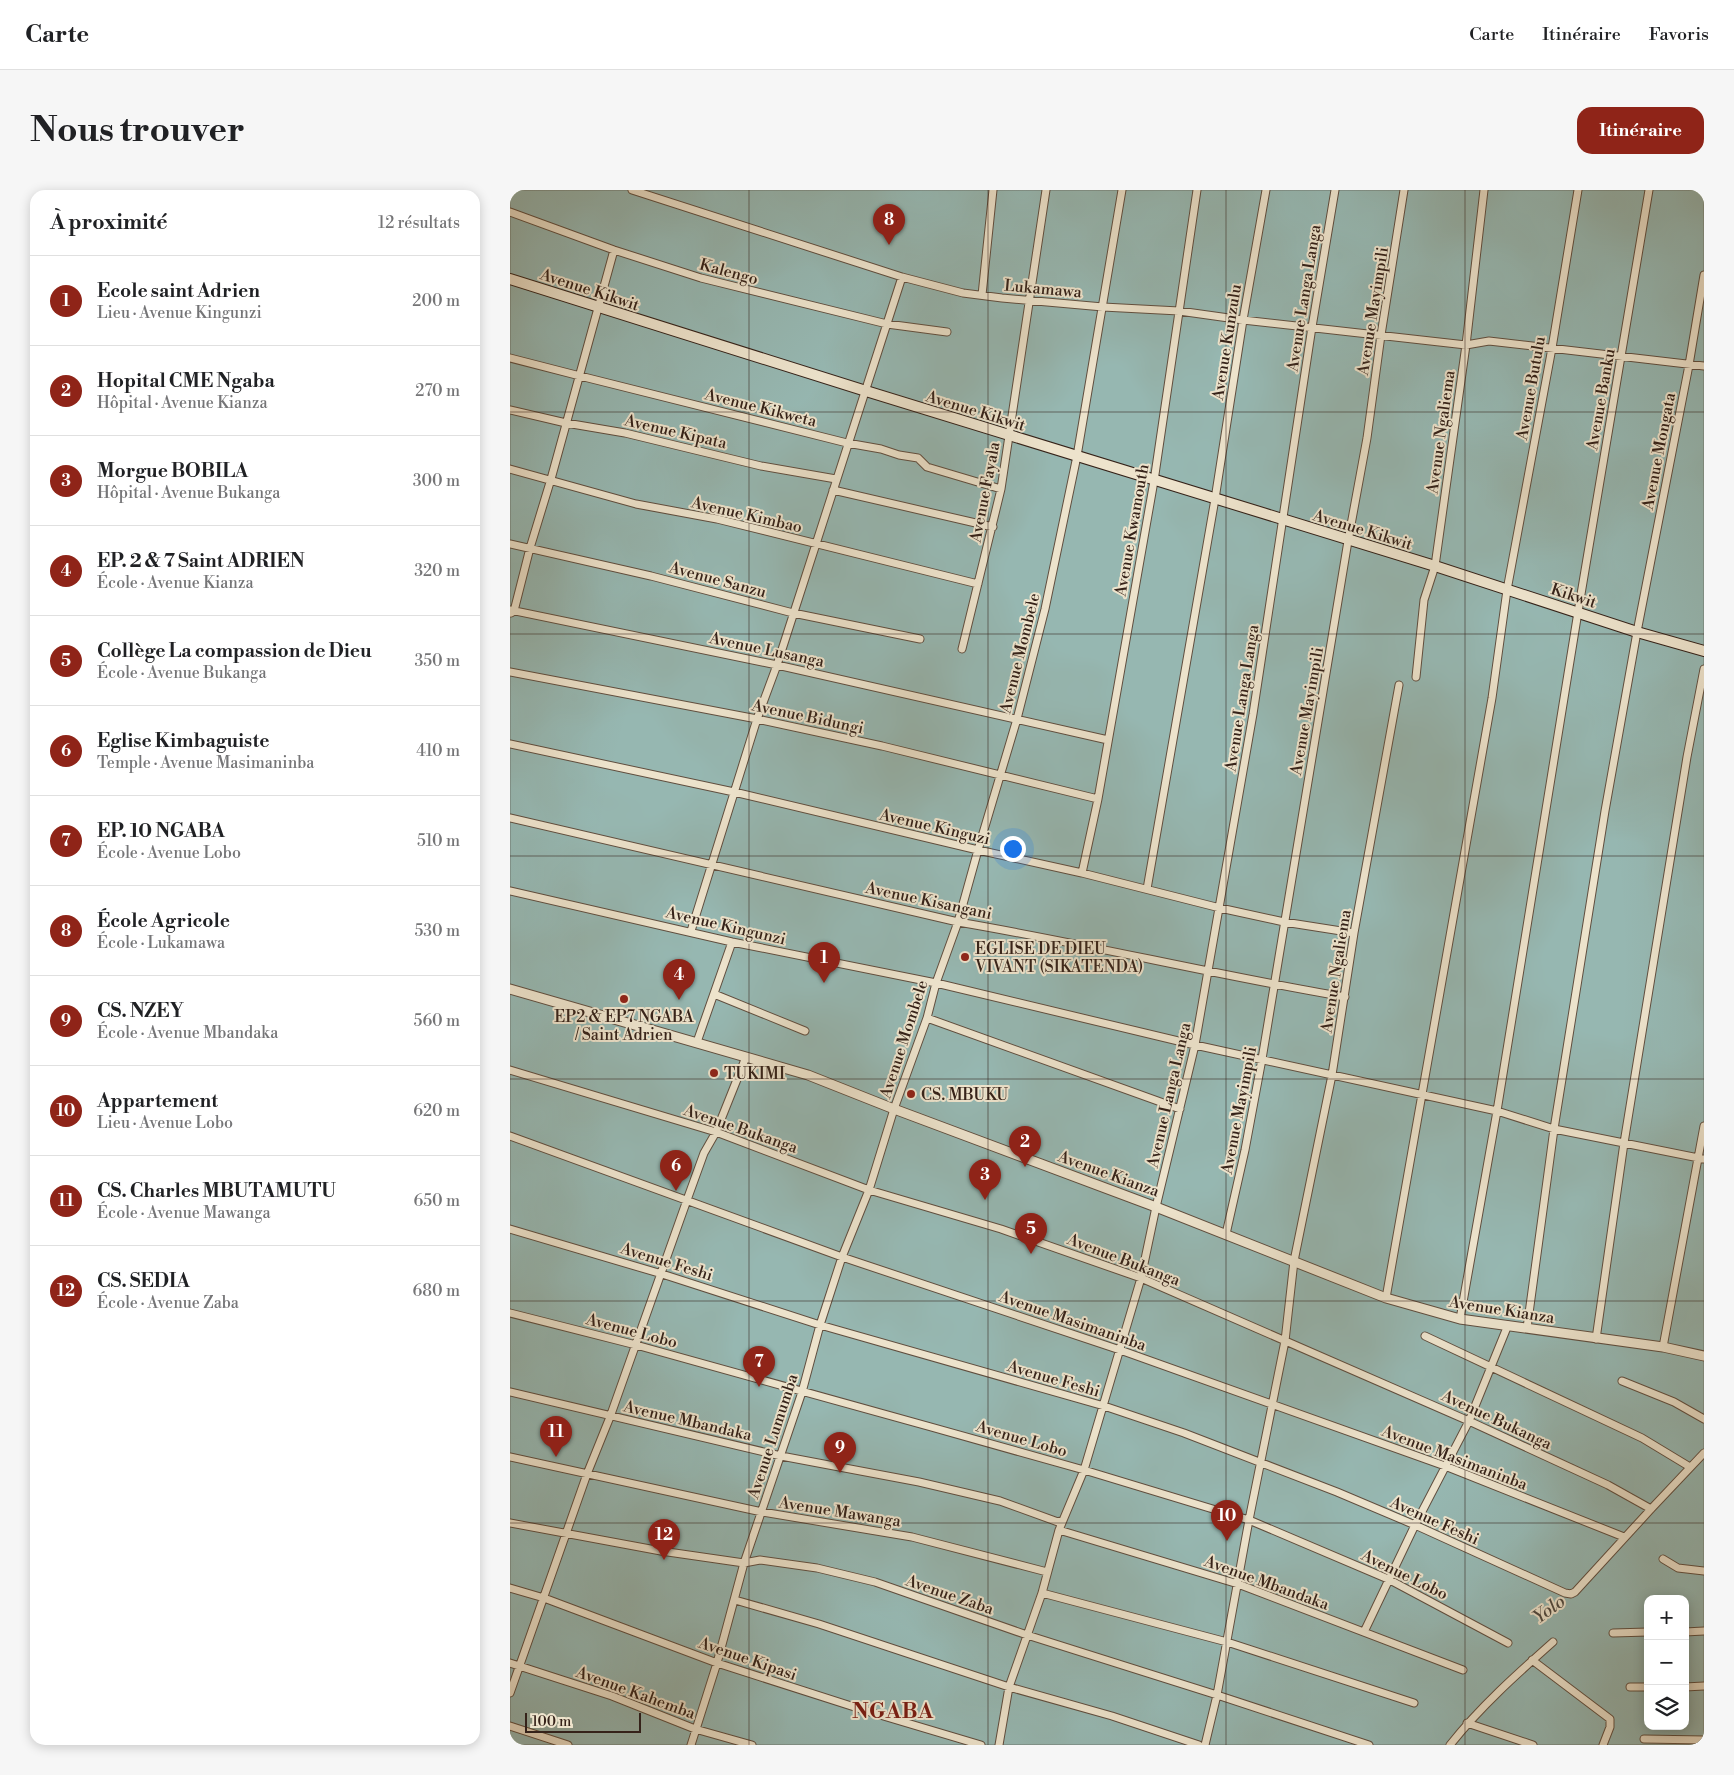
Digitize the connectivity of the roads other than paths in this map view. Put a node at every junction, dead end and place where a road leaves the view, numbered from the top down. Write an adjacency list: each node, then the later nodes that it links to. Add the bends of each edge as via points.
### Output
1 (632, 190): 15 (street, Lukamawa)
2 (993, 190): 17 (street)
3 (1046, 190): 18 (street, Avenue Fayala)
4 (1122, 190): 20 (street, Avenue Mombele)
5 (1197, 190): 21 (street, Avenue Kwamouth)
6 (1266, 190): 22 (street, Avenue Kunzulu)
7 (1335, 190): 24 (street, Avenue Langa Langa)
8 (1404, 190): 26 (street, Avenue Mayimpili)
9 (1484, 190): 27 (street, Avenue Ngaliema)
10 (1578, 190): 28 (street, Avenue Butulu)
11 (1649, 190): 29 (street, Avenue Banku)
12 (510, 212): 13 (street, Kalengo)
13 (614, 250): 19 (street); 23 (street, Kalengo, via 700,278)
14 (1704, 275): 31 (street, Avenue Mongata)
15 (902, 276): 17 (street, Lukamawa); 23 (street)
16 (510, 279): 19 (main road, Avenue Kikwit)
17 (982, 296): 18 (street, Lukamawa)
18 (1031, 300): 20 (street, Lukamawa); 37 (street, Avenue Fayala)
19 (598, 307): 33 (street); 34 (main road, Avenue Kikwit)
20 (1103, 307): 21 (street, Lukamawa); 39 (street, Avenue Mombele)
21 (1179, 312): 22 (street, Lukamawa); 43 (street, Avenue Kwamouth)
22 (1243, 320): 24 (street, Lukamawa); 46 (street, Avenue Kunzulu)
23 (887, 324): 25 (street, Kalengo); 34 (street)
24 (1312, 327): 26 (street, Lukamawa); 47 (street, Avenue Langa Langa)
25 (947, 332)
26 (1381, 335): 27 (street, Lukamawa); 49 (street, Avenue Mayimpili)
27 (1466, 345): 28 (street, Lukamawa, via 1488,341); 53 (street, Avenue Ngaliema)
28 (1552, 348): 29 (street, Lukamawa); 55 (street, Avenue Butulu)
29 (1621, 356): 31 (street, Lukamawa); 57 (street, Avenue Banku)
30 (510, 358): 33 (street, Avenue Kikweta)
31 (1689, 365): 32 (street, Lukamawa); 59 (street, Avenue Mongata)
32 (1704, 366)
33 (580, 376): 36 (street); 38 (street, Avenue Kikweta)
34 (866, 391): 37 (main road, Avenue Kikwit); 38 (street)
35 (510, 410): 36 (street, Avenue Kipata)
36 (566, 423): 41 (street); 42 (street, Avenue Kipata, via 625,433 761,466)
37 (1010, 436): 39 (main road, Avenue Kikwit); 44 (street, Avenue Fayala)
38 (847, 443): 42 (street); 44 (street, Avenue Kikweta, via 918,458 927,467)
39 (1077, 456): 43 (main road, Avenue Kikwit); 69 (street, Avenue Mombele, via 1045,608)
40 (510, 468): 41 (street, Avenue Kimbao)
41 (551, 479): 51 (street, Avenue Kimbao, via 636,504 717,518); 52 (street)
42 (836, 479): 45 (street)
43 (1154, 481): 46 (main road, Avenue Kikwit); 70 (street, Avenue Kwamouth)
44 (1001, 489): 48 (street, Avenue Fayala)
45 (833, 490): 48 (street); 51 (street)
46 (1215, 500): 47 (main road, Avenue Kikwit); 79 (street)
47 (1282, 519): 49 (main road, Avenue Kikwit); 81 (street, Avenue Langa Langa)
48 (993, 527): 54 (street, Avenue Fayala)
49 (1348, 541): 53 (main road, Avenue Kikwit); 83 (street, Avenue Mayimpili)
50 (510, 544): 52 (street, Avenue Sanzu)
51 (815, 544): 54 (street, Avenue Kimbao); 58 (street)
52 (530, 548): 56 (street); 58 (street, Avenue Sanzu)
53 (1435, 566): 55 (main road, Kikwit); 66 (street, Avenue Ngaliema, via 1424,600)
54 (978, 584): 61 (street, Avenue Fayala)
55 (1507, 590): 57 (main road, Kikwit); 101 (street, Avenue Butulu, via 1492,698)
56 (511, 611): 63 (street, Avenue Lusanga)
57 (1578, 612): 59 (main road, Kikwit); 104 (street, Avenue Banku)
58 (793, 613): 60 (street, Avenue Sanzu); 63 (street)
59 (1637, 632): 62 (main road, Kikwit); 106 (street, Avenue Mongata)
60 (920, 639)
61 (962, 649)
62 (1704, 651)
63 (777, 665): 68 (street); 69 (street, Avenue Lusanga)
64 (1704, 669): 109 (street)
65 (510, 672): 68 (street, Avenue Bidungi)
66 (1416, 677)
67 (1399, 685): 85 (street, Avenue Ngaliema)
68 (757, 719): 72 (street, Avenue Bidungi); 73 (street)
69 (1017, 719): 70 (street, Avenue Lusanga); 72 (street, Avenue Mombele)
70 (1108, 740): 74 (street, Avenue Kwamouth)
71 (510, 744): 73 (street, Avenue Kinguzi)
72 (1001, 776): 74 (street, Avenue Bidungi); 76 (street, Avenue Mombele)
73 (734, 792): 76 (street, Avenue Kinguzi); 77 (street)
74 (1098, 799): 78 (street, Avenue Kwamouth)
75 (510, 818): 77 (street, Avenue Kisangani)
76 (978, 850): 78 (street, Avenue Kinguzi); 82 (street, Avenue Mombele)
77 (711, 865): 82 (street, Avenue Kisangani); 84 (street)
78 (1082, 873): 79 (street, Avenue Kinguzi)
79 (1147, 889): 81 (street, Avenue Kinguzi)
80 (510, 891): 84 (street, Avenue Kingunzi)
81 (1220, 908): 83 (street, Avenue Kinguzi); 87 (street, Avenue Langa Langa)
82 (958, 922): 87 (street, Avenue Kisangani); 88 (street, Avenue Mombele)
83 (1284, 922): 85 (street, Avenue Kinguzi); 89 (street, Avenue Mayimpili)
84 (691, 932): 86 (street, Avenue Kingunzi)
85 (1354, 933): 92 (street, Avenue Ngaliema)
86 (732, 942): 88 (street, Avenue Kingunzi); 91 (street)
87 (1208, 971): 89 (street, Avenue Kisangani); 96 (street, Avenue Langa Langa)
88 (936, 983): 93 (street, Avenue Mombele); 96 (street, Avenue Kingunzi)
89 (1274, 985): 92 (street, Avenue Kisangani); 98 (street, Avenue Mayimpili)
90 (510, 989): 95 (street, Avenue Kianza)
91 (714, 994): 94 (street); 95 (street)
92 (1345, 997): 100 (street, Avenue Ngaliema)
93 (927, 1018): 102 (street); 103 (street, Avenue Mombele)
94 (805, 1031)
95 (697, 1042): 97 (street, Avenue Kianza)
96 (1196, 1045): 98 (street, Avenue Kingunzi); 102 (street, Avenue Langa Langa)
97 (746, 1058): 103 (street, Avenue Kianza, via 808,1075); 107 (street)
98 (1262, 1059): 100 (street, Avenue Kingunzi); 115 (street, Avenue Mayimpili, via 1246,1150)
99 (510, 1070): 107 (street, Avenue Bukanga)
100 (1332, 1075): 101 (street, Avenue Kingunzi); 117 (street, Avenue Ngaliema)
101 (1423, 1094): 104 (street, Avenue Kingunzi); 120 (street, Avenue Butulu)
102 (1180, 1109): 113 (street, Avenue Langa Langa)
103 (894, 1110): 111 (street, Avenue Lumumba); 113 (street, Avenue Kianza)
104 (1496, 1111): 106 (street, Avenue Kingunzi); 122 (street, Avenue Banku)
105 (1704, 1126): 110 (street)
106 (1554, 1129): 109 (street, Avenue Kingunzi); 125 (street, Avenue Mongata)
107 (716, 1132): 111 (street, Avenue Bukanga); 112 (street)
108 (510, 1136): 112 (street, Avenue Masimaninba)
109 (1624, 1143): 110 (street, Avenue Kingunzi); 127 (street)
110 (1701, 1159): 130 (street)
111 (868, 1190): 116 (street, Avenue Lumumba); 119 (street, Avenue Bukanga, via 1002,1229)
112 (687, 1200): 116 (street, Avenue Masimaninba); 118 (street)
113 (1156, 1207): 115 (street, Avenue Kianza); 119 (street, Avenue Langa Langa)
114 (510, 1229): 118 (street, Avenue Feshi)
115 (1226, 1234): 117 (street, Avenue Kianza)
116 (842, 1258): 123 (street, Avenue Lumumba); 131 (street, Avenue Masimaninba)
117 (1294, 1261): 120 (street, Avenue Kianza); 128 (street, Avenue Ngaliema)
118 (662, 1274): 123 (street, Avenue Feshi); 129 (street)
119 (1142, 1278): 128 (street, Avenue Bukanga); 131 (street, Avenue Langa Langa)
120 (1386, 1298): 122 (street, Avenue Kianza)
121 (510, 1313): 129 (street, Avenue Lobo)
122 (1460, 1319): 124 (street, Avenue Kianza)
123 (820, 1324): 136 (street, Avenue Lumumba); 138 (street, Avenue Feshi)
124 (1508, 1325): 125 (street, Avenue Kianza); 133 (street)
125 (1527, 1328): 127 (street, Avenue Kianza)
126 (1425, 1336): 133 (street)
127 (1596, 1339): 130 (street, Avenue Kianza)
128 (1285, 1341): 137 (street, Avenue Ngaliema); 141 (street, Avenue Bukanga)
129 (636, 1345): 136 (street, Avenue Lobo); 139 (street)
130 (1662, 1347): 132 (street, Avenue Kianza)
131 (1120, 1350): 137 (street, Avenue Masimaninba); 138 (street, Avenue Langa Langa)
132 (1704, 1356)
133 (1491, 1367): 141 (street); 147 (street, via 1642,1438)
134 (1622, 1381): 140 (street, via 1674,1402)
135 (510, 1392): 139 (street, Avenue Mbandaka)
136 (802, 1392): 143 (street, Avenue Lumumba); 148 (street, Avenue Lobo)
137 (1271, 1405): 145 (street, Avenue Ngaliema); 146 (street, Avenue Masimaninba)
138 (1104, 1406): 145 (street, Avenue Feshi); 148 (street, Avenue Langa Langa)
139 (610, 1416): 143 (street, Avenue Mbandaka); 149 (street)
140 (1704, 1419)
141 (1469, 1421): 146 (street); 150 (street, Avenue Bukanga, via 1608,1485)
142 (1704, 1454): 147 (street)
143 (781, 1456): 151 (street, Avenue Lumumba); 152 (street, Avenue Mbandaka, via 928,1484 1000,1501 1058,1522)
144 (510, 1457): 149 (street, Avenue Mawanga)
145 (1260, 1461): 153 (street, Avenue Ngaliema); 155 (street, Avenue Feshi)
146 (1445, 1466): 155 (street); 158 (street, Avenue Masimaninba)
147 (1690, 1467): 150 (street)
148 (1084, 1470): 152 (street, Avenue Langa Langa); 153 (street, Avenue Lobo)
149 (587, 1474): 151 (street, Avenue Mawanga); 157 (street)
150 (1651, 1509): 158 (street)
151 (762, 1512): 160 (street, Avenue Lumumba); 162 (street, Avenue Mawanga, via 912,1537)
152 (1063, 1520): 156 (street, Avenue Langa Langa)
153 (1249, 1520): 163 (street, Avenue Lobo); 164 (street, Avenue Ngaliema)
154 (510, 1524): 157 (street, Avenue Zaba)
155 (1415, 1525): 158 (street, Avenue Feshi, via 1571,1594); 163 (street)
156 (1059, 1530): 162 (street, Avenue Langa Langa); 164 (street, Avenue Mbandaka)
157 (565, 1535): 160 (street, Avenue Zaba); 167 (street)
158 (1624, 1537)
159 (1662, 1559): 161 (street, via 1678,1568)
160 (744, 1563): 168 (street, Avenue Lumumba); 174 (street, Avenue Zaba, via 760,1560 817,1568 865,1580)
161 (1704, 1571)
162 (1047, 1572): 166 (street, Avenue Langa Langa)
163 (1388, 1579): 170 (street); 177 (street, Avenue Lobo)
164 (1238, 1584): 170 (street, Avenue Mbandaka); 175 (street, Avenue Ngaliema)
165 (510, 1588): 167 (street, Avenue Kipasi)
166 (1042, 1593): 174 (street, Avenue Langa Langa); 175 (street)
167 (544, 1598): 180 (street, Avenue Kipasi); 181 (street)
168 (735, 1600): 180 (street, Avenue Lumumba); 184 (street)
169 (1704, 1631): 172 (street)
170 (1364, 1632): 182 (street, Avenue Mbandaka)
171 (1644, 1632): 173 (street)
172 (1689, 1632)
173 (1614, 1633)
174 (1026, 1636): 184 (street, Avenue Langa Langa); 189 (street, Avenue Zaba)
175 (1227, 1642): 189 (street, Avenue Ngaliema); 190 (street)
176 (1553, 1642): 178 (street)
177 (1508, 1643)
178 (1532, 1660): 191 (street); 206 (street, via 1610,1718)
179 (510, 1663): 181 (street, Avenue Kahemba)
180 (718, 1663): 193 (street, Avenue Lumumba); 199 (street, Avenue Kipasi)
181 (520, 1667): 188 (street); 193 (street, Avenue Kahemba, via 612,1696)
182 (1462, 1670)
183 (1704, 1686): 187 (street)
184 (1010, 1687): 200 (street, Avenue Langa Langa); 201 (street)
185 (1630, 1687): 186 (street)
186 (1644, 1687)
187 (1689, 1687)
188 (510, 1693)
189 (1217, 1695): 202 (street, Avenue Ngaliema); 203 (street, Avenue Zaba)
190 (1414, 1703)
191 (1467, 1723): 204 (street); 205 (street)
192 (510, 1726): 196 (street)
193 (695, 1729): 197 (street, Avenue Lumumba); 198 (street, Avenue Kahemba)
194 (1644, 1739): 195 (street)
195 (1704, 1740)
196 (568, 1745)
197 (691, 1745)
198 (752, 1745)
199 (981, 1745)
200 (999, 1745)
201 (1199, 1745)
202 (1205, 1745)
203 (1370, 1745)
204 (1450, 1745)
205 (1533, 1745)
206 (1603, 1745)

